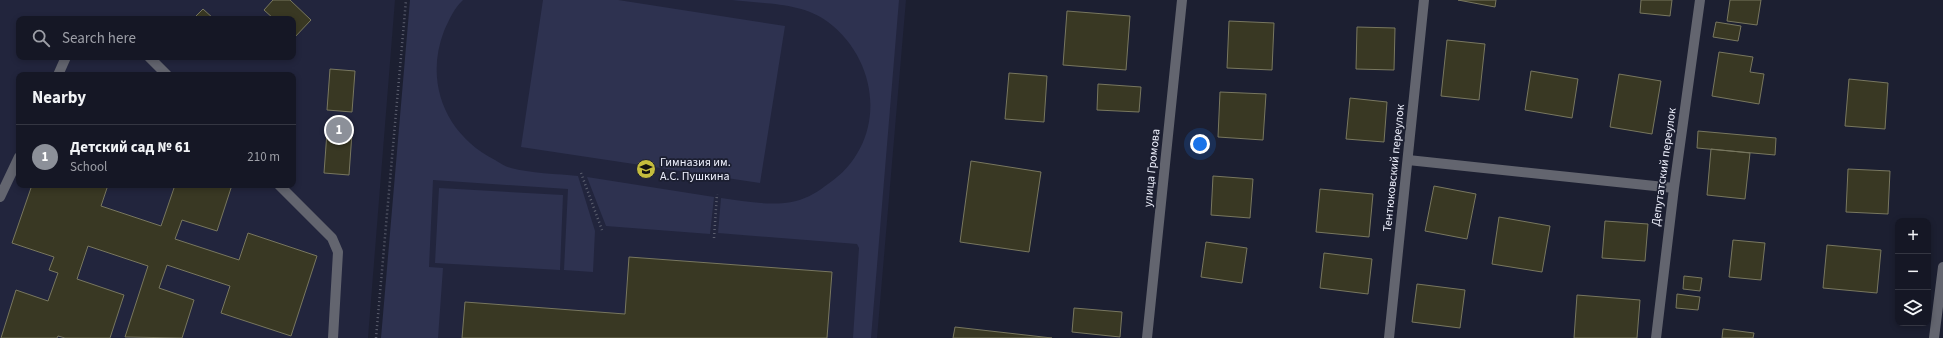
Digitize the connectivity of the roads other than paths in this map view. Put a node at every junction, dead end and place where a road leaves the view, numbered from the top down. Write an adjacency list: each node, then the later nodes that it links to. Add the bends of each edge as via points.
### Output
1 (1182, 0): 15 (street, улица Громова)
2 (1424, 0): 8 (street, Тентюковский переулок)
3 (1700, 0): 11 (street, Депутатский переулок)
4 (65, 60): 6 (street)
5 (152, 60): 7 (street)
6 (59, 72)
7 (164, 72)
8 (1408, 160): 11 (street); 16 (street, Тентюковский переулок)
9 (16, 163): 12 (street)
10 (282, 188): 14 (street, via 332,238 338,252)
11 (1674, 188): 17 (street, Депутатский переулок)
12 (0, 197)
13 (1943, 267): 18 (street)
14 (333, 338)
15 (1147, 338)
16 (1390, 338)
17 (1656, 338)
18 (1934, 338)

